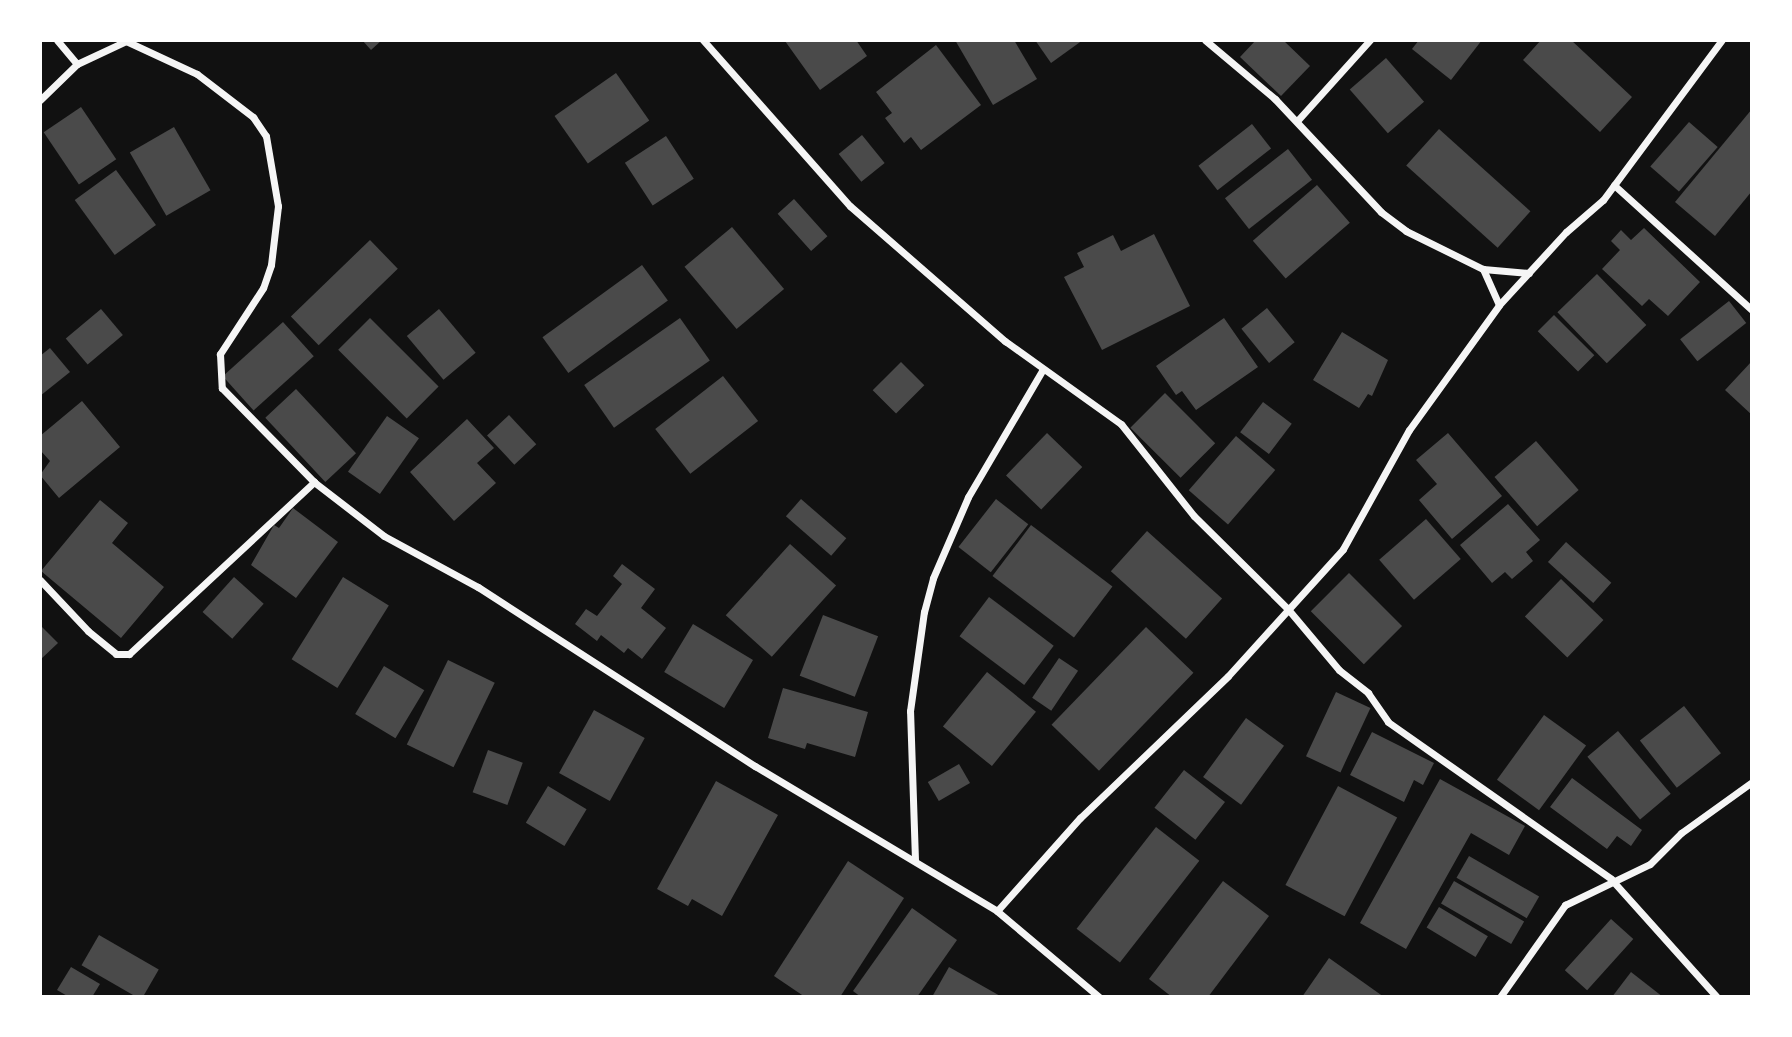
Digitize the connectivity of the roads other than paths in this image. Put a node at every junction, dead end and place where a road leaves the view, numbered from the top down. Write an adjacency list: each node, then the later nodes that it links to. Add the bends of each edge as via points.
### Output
1 (57, 40): 7 (street)
2 (703, 40): 15 (street, via 850,206)
3 (1205, 40): 9 (street)
4 (1370, 40): 9 (street)
5 (1722, 40): 10 (street)
6 (126, 41): 7 (street); 16 (street, via 197,74 253,117 266,136 278,206 271,265 263,288 220,354 222,388)
7 (77, 64): 8 (street)
8 (40, 100)
9 (1297, 121): 11 (street, via 1381,212 1406,231)
10 (1614, 185): 12 (street); 14 (street)
11 (1483, 269): 12 (street); 13 (street)
12 (1529, 273): 13 (street)
13 (1499, 305): 18 (street, via 1409,430 1343,549)
14 (1752, 310)
15 (1043, 369): 18 (street, via 1121,424 1194,516); 20 (street, via 968,497 933,578 924,612 911,711)
16 (314, 482): 17 (street, via 130,654 116,654 88,631); 20 (street, via 384,536 478,587 755,766)
17 (40, 580)
18 (1287, 608): 21 (street, via 1339,670 1368,693 1388,722); 22 (street, via 1228,676 1080,818)
19 (1752, 782): 21 (street, via 1681,833 1650,864)
20 (915, 860): 22 (street)
21 (1611, 879): 24 (street, via 1565,905); 25 (street)
22 (997, 911): 23 (street)
23 (1099, 997)
24 (1500, 997)
25 (1717, 997)

